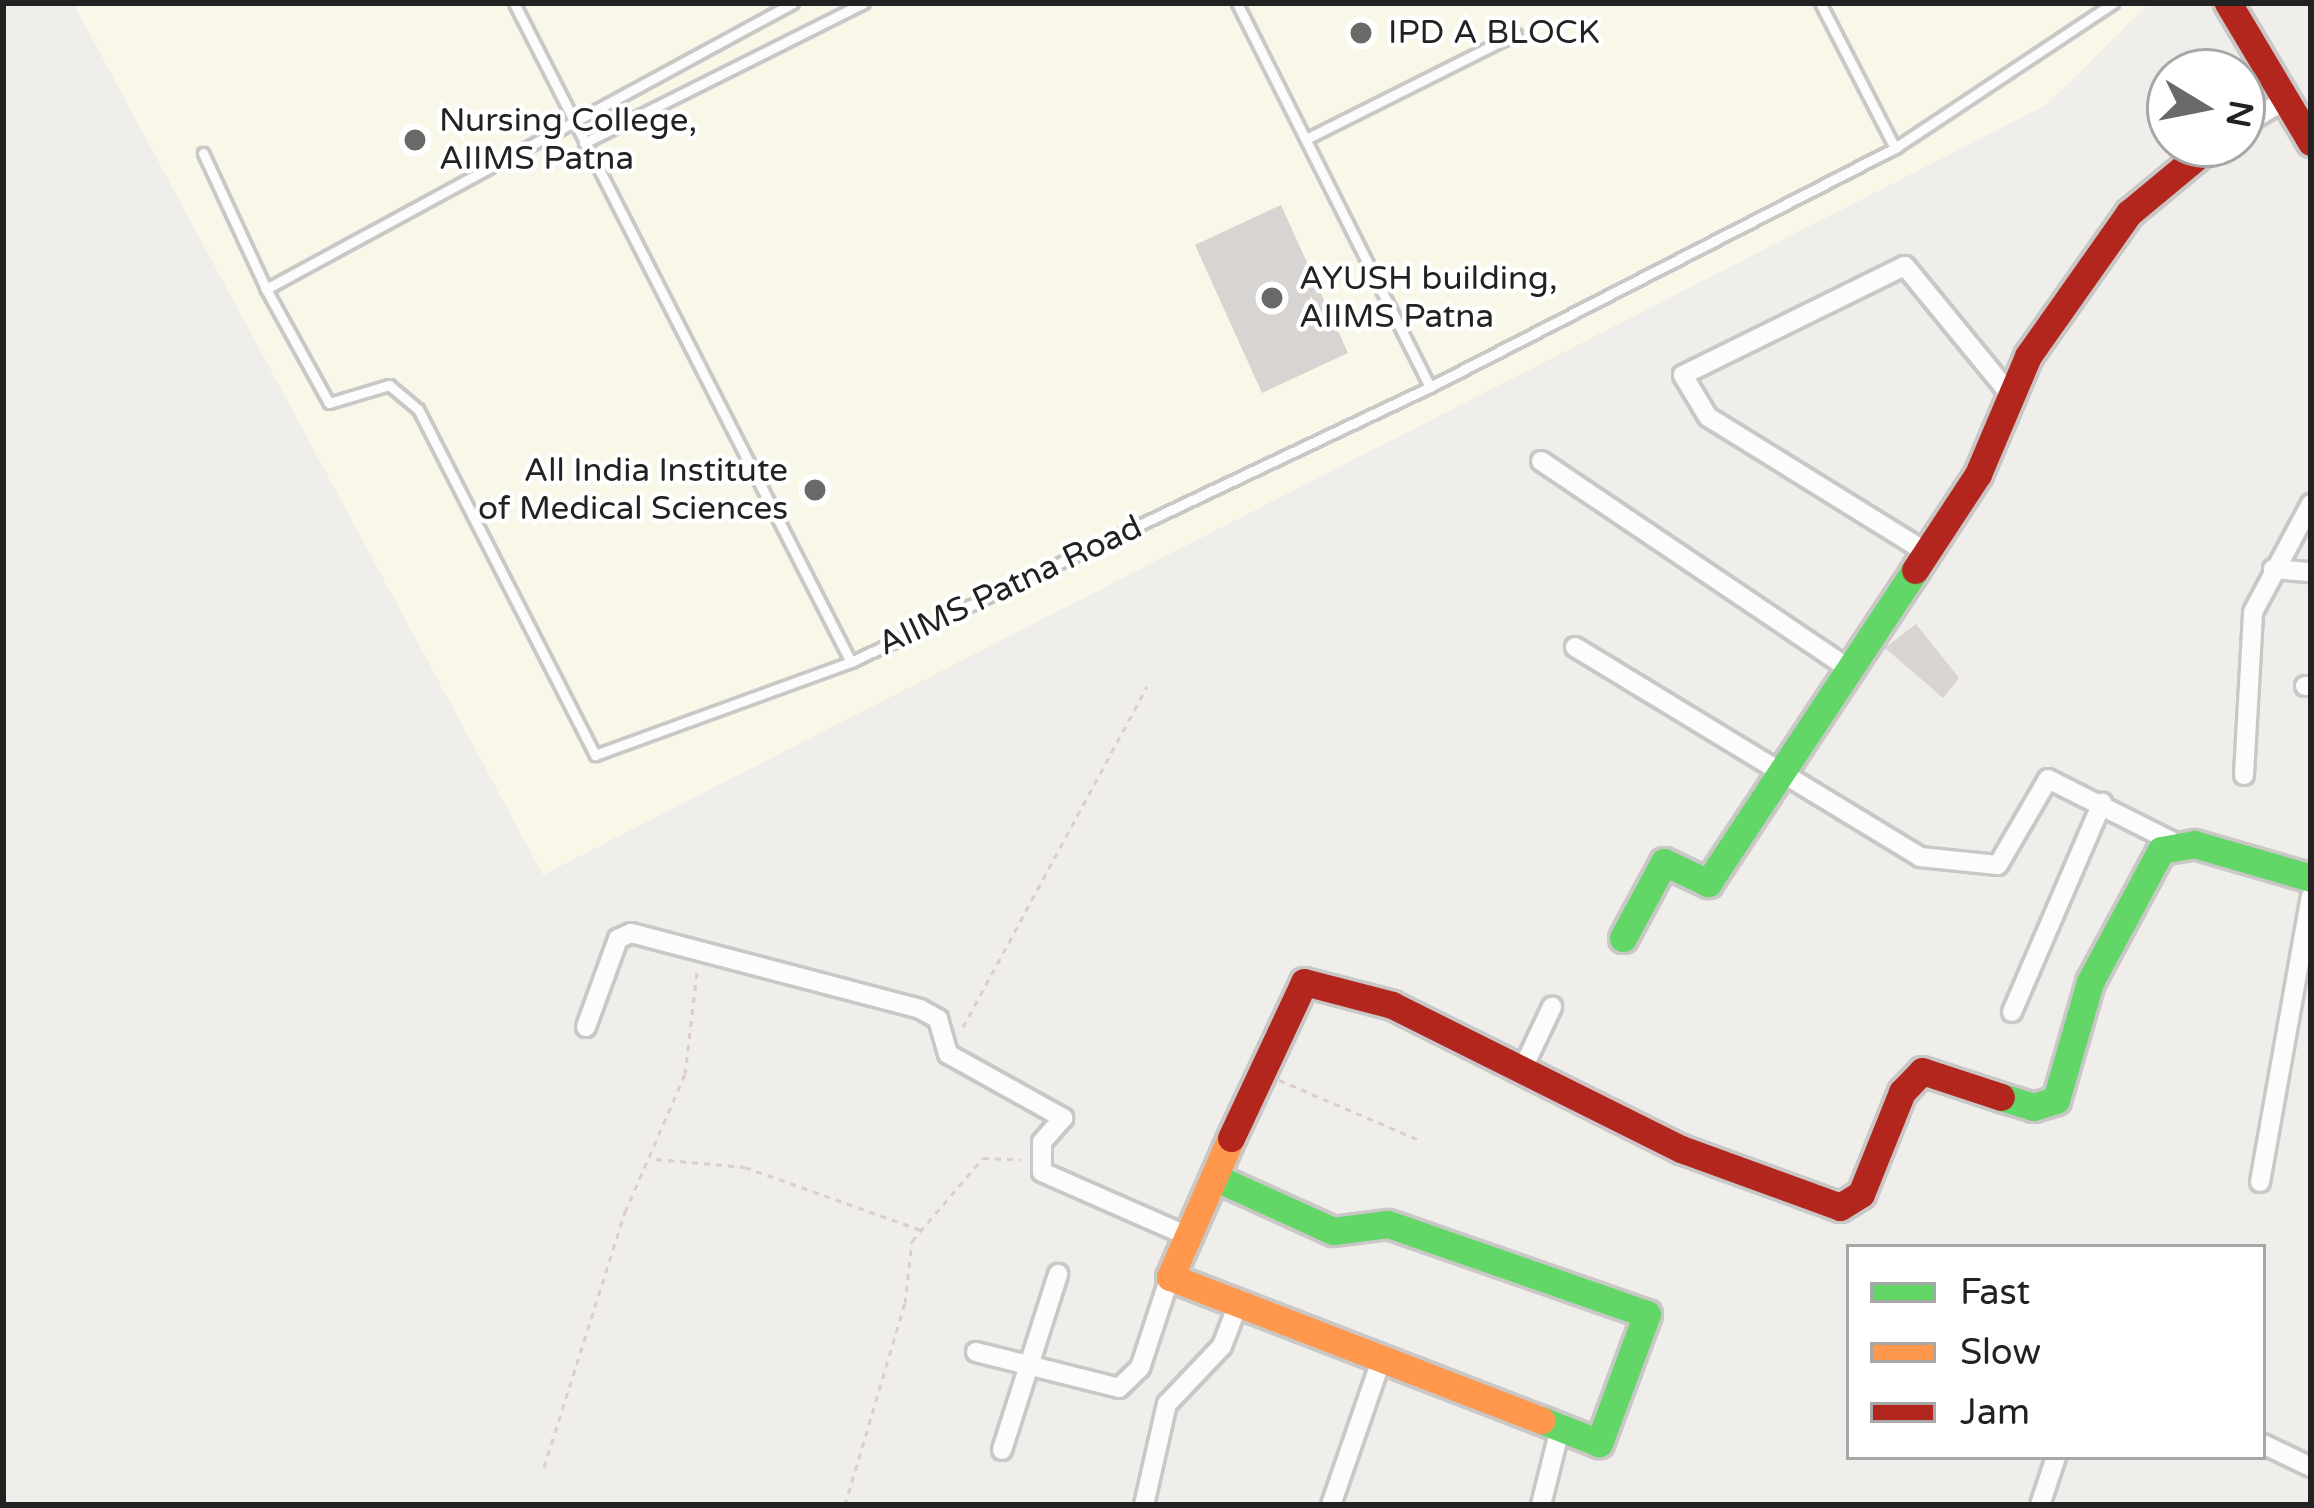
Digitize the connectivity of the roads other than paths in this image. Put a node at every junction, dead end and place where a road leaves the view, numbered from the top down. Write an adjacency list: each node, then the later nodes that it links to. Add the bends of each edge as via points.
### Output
1 (514, 3): 13 (lane, AIIMS Patna Road)
2 (793, 3): 13 (lane)
3 (864, 3): 16 (lane)
4 (1237, 3): 14 (lane)
5 (1820, 3): 17 (lane)
6 (2114, 3): 17 (lane, AIIMS Patna Road)
7 (2228, 3): 10 (main road)
8 (2250, 3): 12 (main road)
9 (1516, 34): 14 (lane)
10 (2283, 101): 11 (street); 15 (main road)
11 (2266, 111)
12 (2311, 113)
13 (571, 118): 16 (lane, AIIMS Patna Road); 20 (lane)
14 (1306, 139): 21 (lane)
15 (2311, 142)
16 (584, 143): 29 (lane, AIIMS Patna Road)
17 (1895, 148): 21 (lane, AIIMS Patna Road)
18 (203, 153): 20 (lane)
19 (2183, 168): 22 (main road, via 2129,213)
20 (266, 289): 29 (lane, via 329,404 389,385 418,409 595,755)
21 (1430, 387): 29 (lane, AIIMS Patna Road)
22 (2008, 392): 25 (main road, via 1991,449); 25 (street, via 1905,266 1682,375 1708,417)
23 (1541, 461): 30 (street)
24 (2311, 504): 26 (street)
25 (1926, 552): 30 (main road)
26 (2273, 569): 27 (street); 31 (street, via 2251,626)
27 (2311, 572)
28 (1575, 647): 32 (street)
29 (851, 662)
30 (1851, 670): 32 (main road)
31 (2244, 775)
32 (1781, 781): 33 (street, via 1921,857 1980,869 2012,853 2048,779); 37 (main road, via 1708,883 1664,862)
33 (2102, 803): 34 (street); 39 (street)
34 (2177, 844): 35 (main road); 41 (main road, via 2150,863 2108,942 2056,1100 2033,1107 1922,1071 1855,1204 1819,1203 1702,1157)
35 (2311, 878)
36 (2311, 895): 43 (street)
37 (1623, 938)
38 (1552, 1007): 41 (street)
39 (2012, 1012)
40 (586, 1027): 44 (street, via 618,939 719,950 920,1009 938,1019 948,1054 1064,1118 1035,1161 1057,1182)
41 (1523, 1068): 42 (main road, via 1316,980 1294,993)
42 (1214, 1177): 44 (main road); 51 (main road, via 1333,1231 1388,1224 1647,1313 1599,1443)
43 (2260, 1182)
44 (1188, 1236): 46 (main road)
45 (1058, 1274): 50 (street)
46 (1170, 1277): 47 (main road); 50 (street, via 1131,1383 1106,1387)
47 (1236, 1309): 49 (main road); 56 (street, via 1222,1346 1167,1404)
48 (976, 1352): 50 (street)
49 (1379, 1366): 51 (main road); 57 (street)
50 (1030, 1367): 53 (street)
51 (1560, 1429): 58 (street)
52 (2266, 1445): 55 (street)
53 (1002, 1450)
54 (2055, 1460): 59 (street)
55 (2311, 1467)
56 (1144, 1505)
57 (1331, 1505)
58 (1541, 1505)
59 (2040, 1505)

